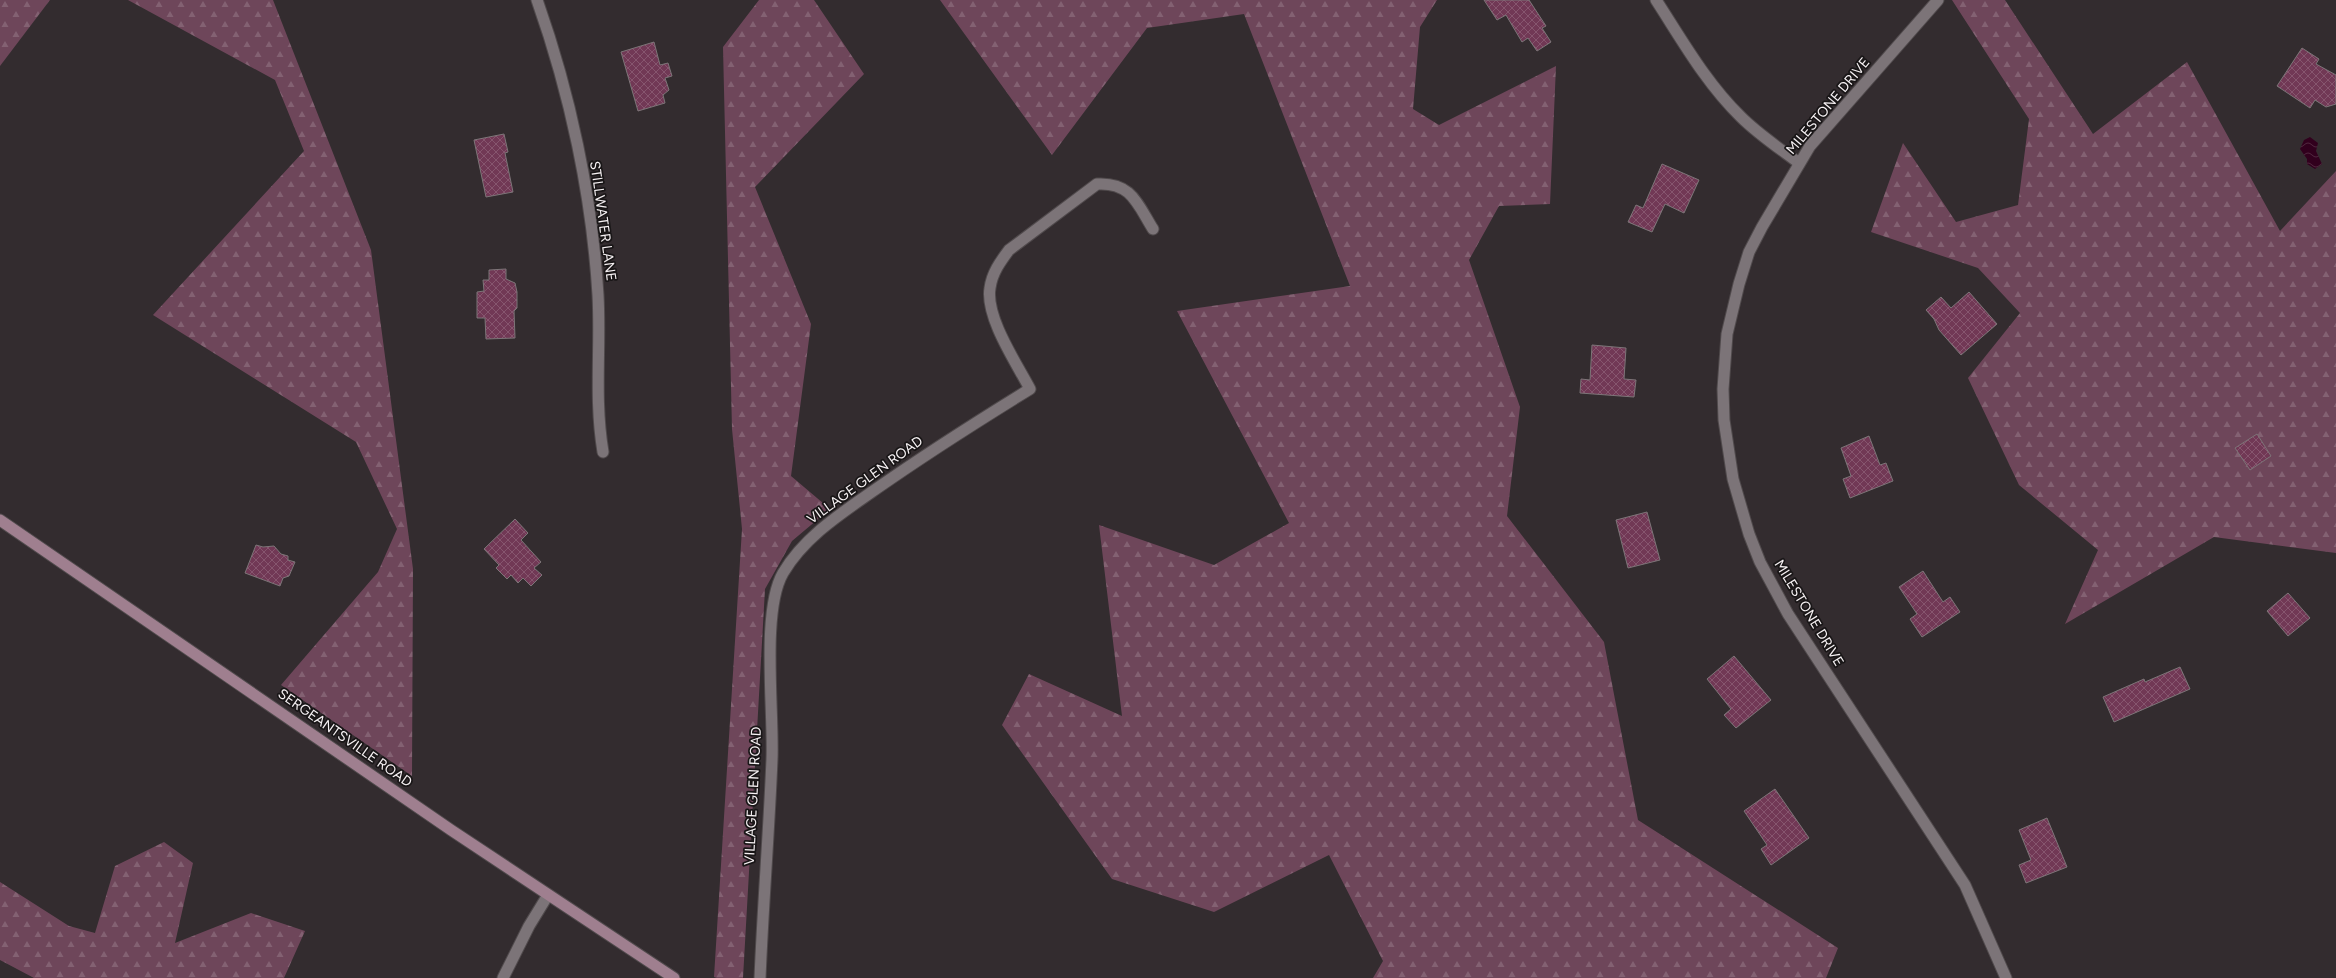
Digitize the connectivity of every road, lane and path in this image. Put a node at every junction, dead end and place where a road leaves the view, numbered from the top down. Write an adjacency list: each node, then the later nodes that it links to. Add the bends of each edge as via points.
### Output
1 (537, 0): 6 (street, STILLWATER LANE, via 560,72 575,133 588,214 598,295 597,410)
2 (1656, 0): 4 (street, via 1704,74 1721,95 1758,132)
3 (1938, 0): 4 (street, MILESTONE DRIVE)
4 (1798, 163): 12 (street, MILESTONE DRIVE, via 1749,252 1732,308 1724,354 1722,389 1733,479 1749,534 1774,589 1964,885)
5 (1153, 229): 11 (street, VILLAGE GLEN ROAD, via 1131,195 1122,186 1097,184 1013,246 999,263 989,290 1000,330 1030,389 950,438 836,518 806,545 782,575 775,596 771,629 772,756)
6 (603, 452)
7 (0, 520): 8 (main road, SERGEANTSVILLE ROAD)
8 (548, 895): 9 (street); 10 (main road, SERGEANTSVILLE ROAD)
9 (503, 978)
10 (674, 978)
11 (760, 978)
12 (2006, 978)

